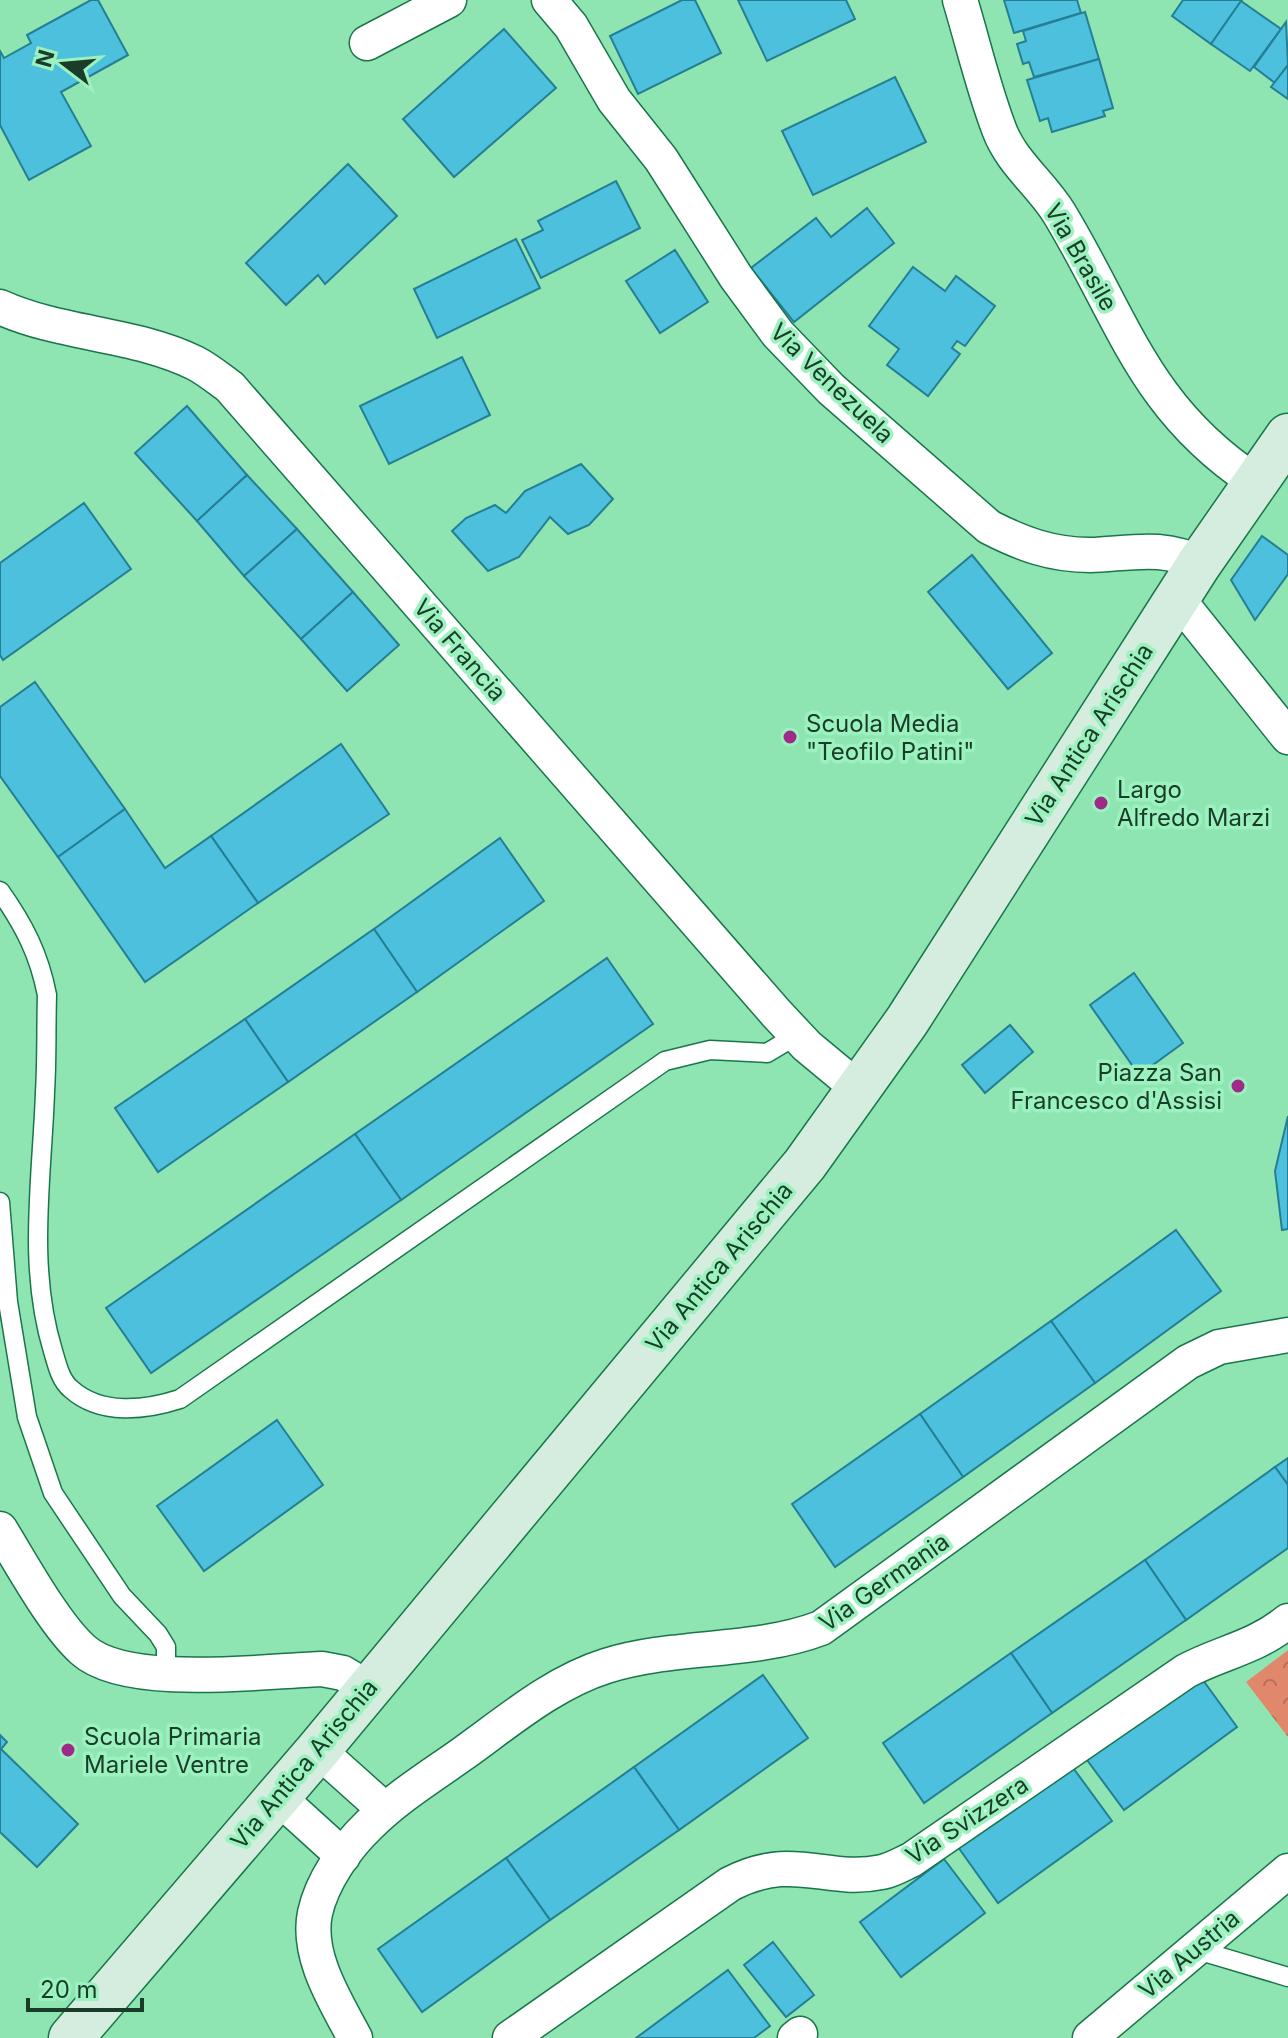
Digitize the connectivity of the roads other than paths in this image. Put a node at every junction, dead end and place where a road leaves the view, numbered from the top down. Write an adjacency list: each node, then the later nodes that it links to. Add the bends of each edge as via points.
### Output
1 (449, 0): 4 (street)
2 (549, 0): 8 (street, Via Venezuela, via 736,277 778,334 831,389 981,520 1020,543 1051,552 1175,552)
3 (960, 0): 7 (street, Via Brasile, via 999,131 1011,154 1058,213 1158,392 1204,444)
4 (367, 43)
5 (0, 307): 11 (street, Via Francia, via 25,318 161,349 197,364 230,387)
6 (1288, 436): 7 (main road, Via Antica Arischia)
7 (1254, 481): 8 (main road, Via Antica Arischia)
8 (1188, 581): 9 (street); 12 (main road, Via Antica Arischia)
9 (1288, 737)
10 (0, 891): 11 (lane, via 41,962 47,995 38,1272 47,1332 70,1389 91,1402 118,1408 151,1409 180,1399 665,1061 710,1050 767,1053)
11 (797, 1035): 12 (street, Via Francia)
12 (860, 1090): 18 (main road, Via Antica Arischia, via 805,1164)
13 (0, 1202): 17 (lane, via 27,1417 53,1493 122,1596 158,1634 166,1647)
14 (1288, 1335): 21 (street, Via Germania, via 1219,1347 1188,1362 821,1628 766,1644 637,1659 583,1675 540,1699)
15 (0, 1529): 17 (street, via 84,1651 130,1670)
16 (1288, 1621): 28 (street, Via Svizzera, via 1241,1651 1186,1671 911,1860 883,1872 799,1867 749,1874)
17 (166, 1674): 18 (street, via 322,1669 343,1673)
18 (368, 1688): 19 (main road, Via Antica Arischia)
19 (318, 1750): 20 (main road, Via Antica Arischia); 21 (street)
20 (278, 1797): 22 (street); 26 (main road, Via Antica Arischia)
21 (385, 1810): 22 (street, Via Germania)
22 (343, 1856): 27 (street, Via Germania, via 319,1901 315,1938 326,1983)
23 (1288, 1871): 24 (street, Via Austria)
24 (1194, 1949): 25 (lane); 29 (street, Via Austria)
25 (1288, 1977)
26 (71, 2038)
27 (355, 2038)
28 (510, 2038)
29 (1090, 2038)

